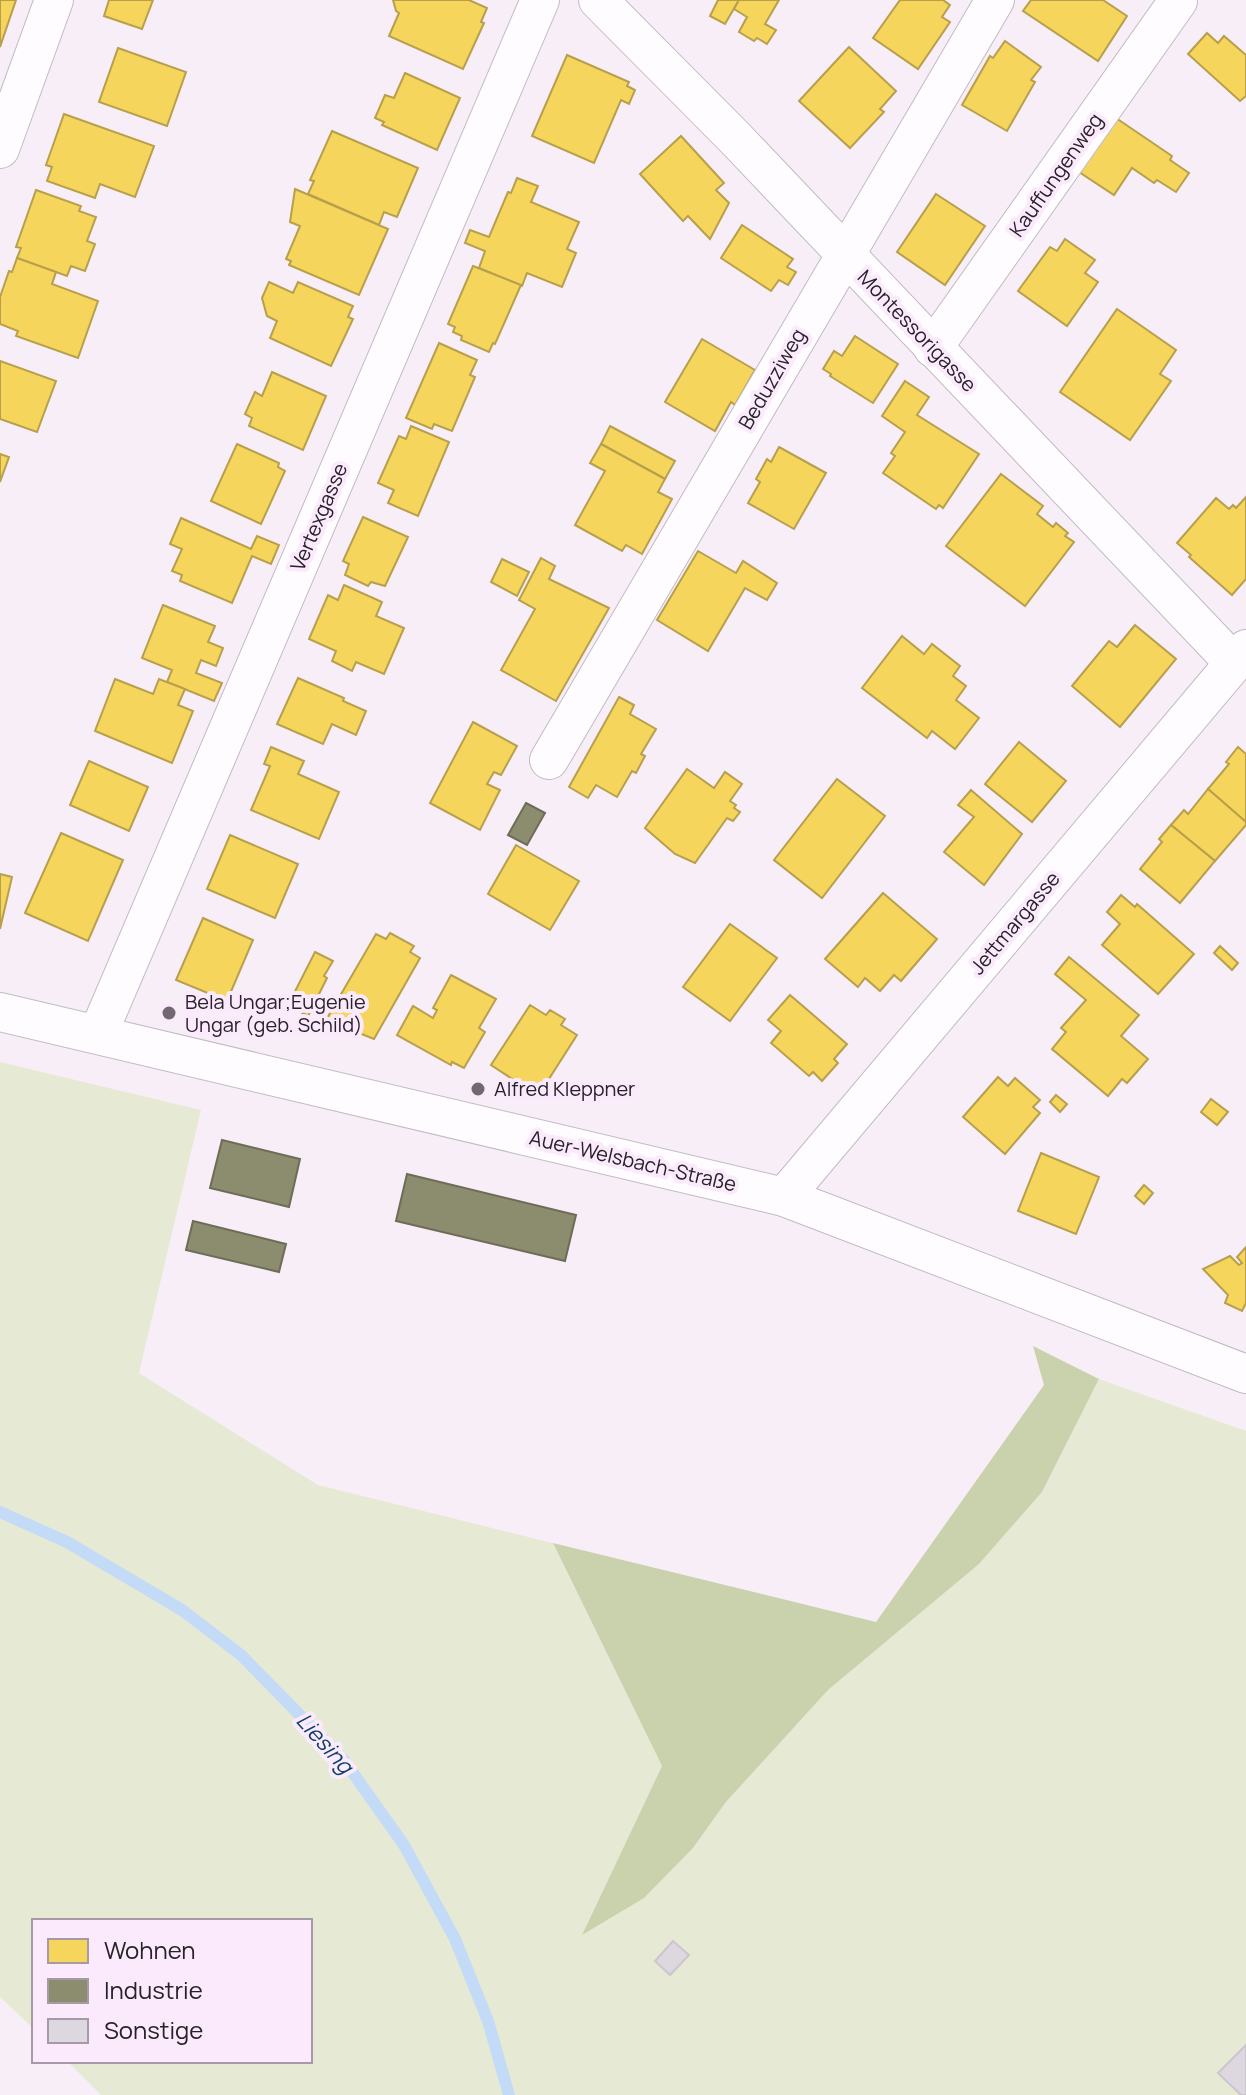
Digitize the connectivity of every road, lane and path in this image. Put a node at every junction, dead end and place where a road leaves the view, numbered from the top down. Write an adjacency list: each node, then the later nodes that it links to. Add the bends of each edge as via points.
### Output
1 (54, 0): 6 (street)
2 (540, 0): 12 (street, Vertexgasse)
3 (598, 0): 7 (street, Montessorigasse)
4 (995, 0): 7 (street, Beduzziweg)
5 (1178, 1): 8 (street, Kauffungenweg)
6 (0, 149)
7 (844, 255): 8 (street, Montessorigasse); 10 (street, Beduzziweg)
8 (933, 348): 9 (street, Montessorigasse)
9 (1240, 656): 13 (street, Jettmargasse)
10 (549, 760)
11 (0, 1012): 12 (street, Auer-Welsbach-Straße)
12 (98, 1034): 13 (street, Auer-Welsbach-Straße)
13 (784, 1197): 14 (street, Auer-Welsbach-Straße)
14 (1246, 1374)

